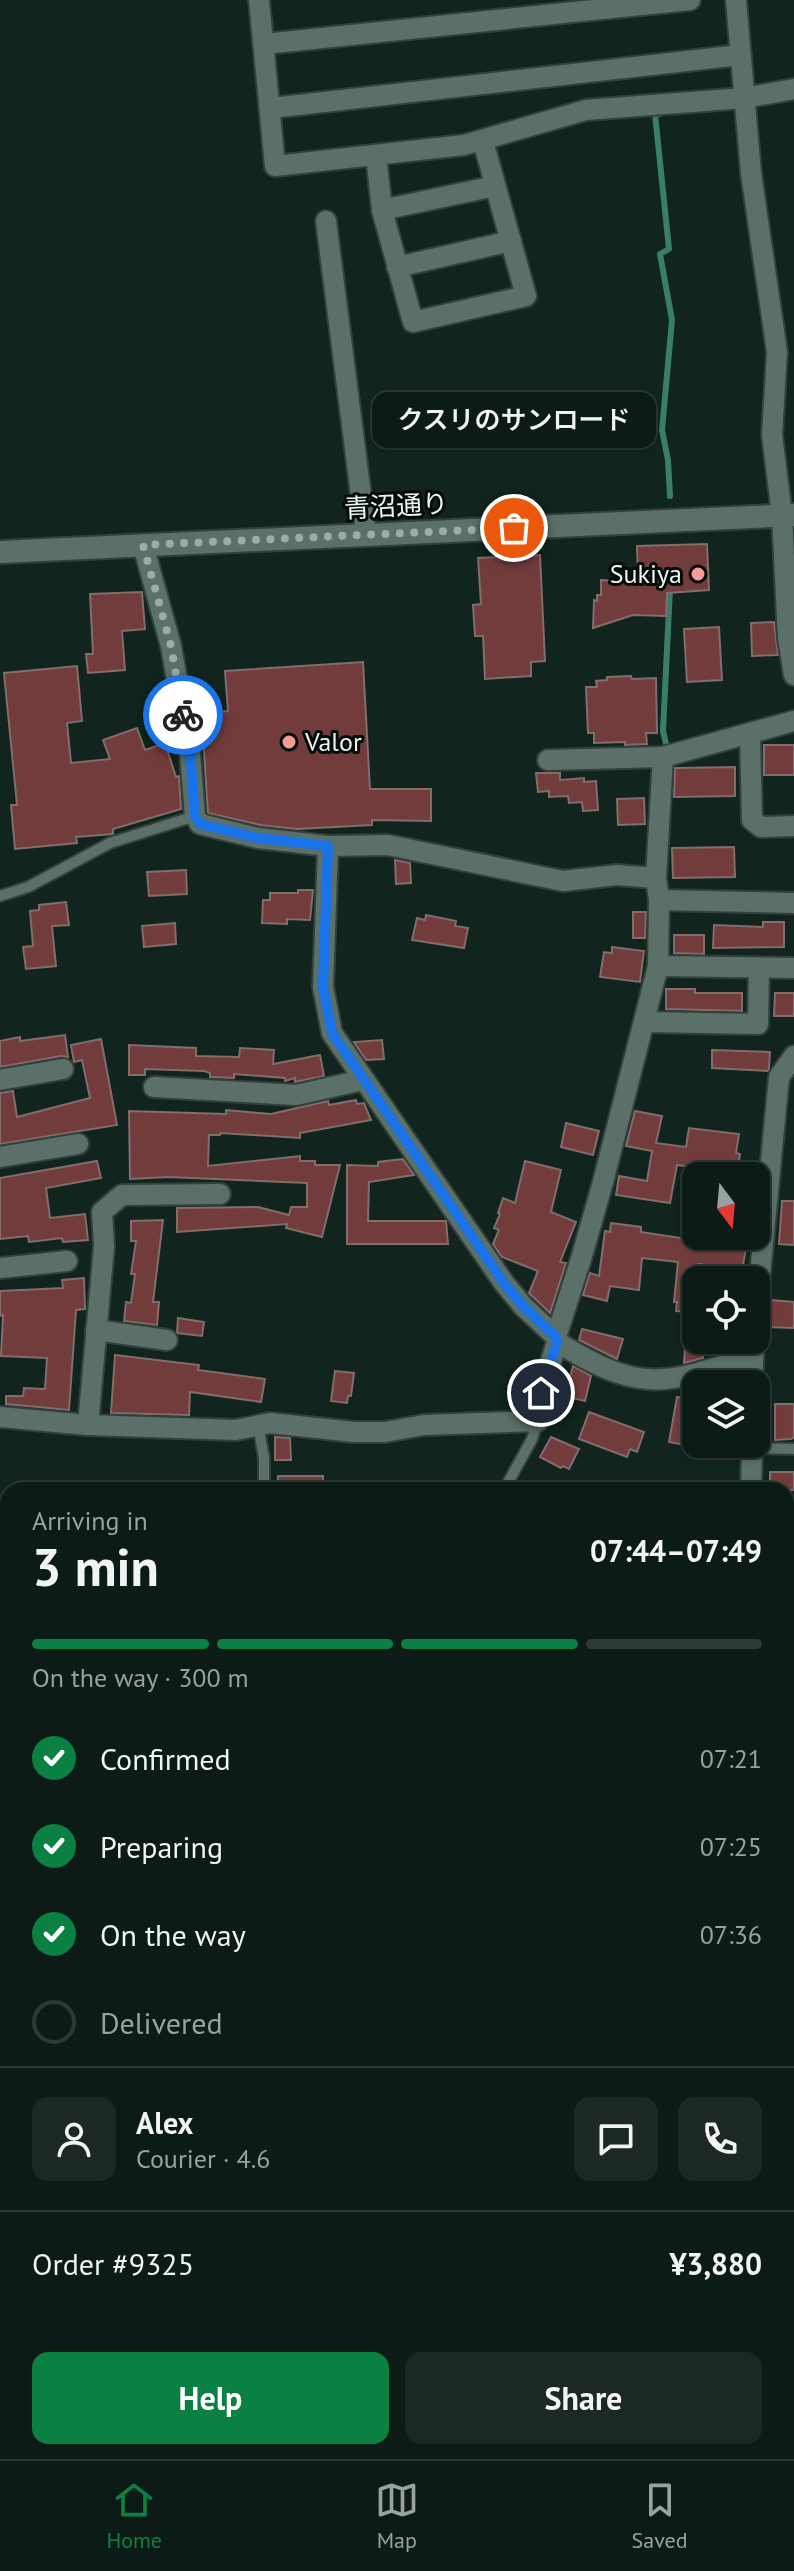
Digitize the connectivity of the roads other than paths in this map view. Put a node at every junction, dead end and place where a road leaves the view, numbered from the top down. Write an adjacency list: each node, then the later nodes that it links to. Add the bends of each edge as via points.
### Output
1 (259, 0): 4 (street)
2 (690, 0): 4 (street)
3 (736, 0): 5 (street)
4 (264, 44): 8 (street)
5 (740, 55): 7 (street); 8 (street)
6 (794, 89): 7 (street)
7 (744, 98): 9 (street, via 586,110); 16 (street, via 777,352 772,435)
8 (271, 108): 10 (street, via 275,166)
9 (483, 141): 10 (street); 11 (street)
10 (376, 155): 12 (street)
11 (495, 186): 12 (street); 14 (street)
12 (382, 210): 15 (street)
13 (326, 221): 17 (street)
14 (511, 241): 15 (street); 15 (street, via 526,296 413,322)
15 (397, 267)
16 (788, 515): 17 (street, 青沼通り); 20 (street, via 788,638)
17 (366, 535): 18 (street, 青沼通り)
18 (143, 545): 19 (street, 青沼通り); 25 (street, via 171,646)
19 (0, 552)
20 (794, 675)
21 (794, 721): 22 (street)
22 (750, 734): 23 (street); 26 (street, via 752,820 761,827)
23 (663, 757): 24 (street); 28 (street)
24 (548, 760)
25 (195, 816): 27 (street, via 200,824 258,838); 29 (lane, via 110,843 28,887)
26 (794, 826)
27 (328, 846): 28 (street, via 388,845 563,881 617,875); 39 (street, via 326,1010 336,1041)
28 (656, 878): 30 (street)
29 (0, 896)
30 (659, 900): 31 (street); 32 (street)
31 (794, 903)
32 (658, 966): 33 (street); 35 (street)
33 (759, 968): 34 (street); 35 (street, via 758,1024)
34 (794, 968)
35 (645, 1022): 49 (street)
36 (794, 1056): 45 (street, via 779,1077 781,1100)
37 (63, 1069): 38 (street)
38 (0, 1080)
39 (363, 1080): 40 (street, via 296,1095); 49 (street, via 504,1283)
40 (154, 1087)
41 (78, 1144): 42 (street)
42 (0, 1157)
43 (220, 1194): 47 (street, via 122,1195 102,1212)
44 (67, 1261): 46 (street)
45 (762, 1266)
46 (0, 1268)
47 (96, 1330): 48 (street); 53 (street)
48 (167, 1340)
49 (556, 1340): 50 (street, via 595,1366 660,1381 693,1375); 52 (street)
50 (740, 1354)
51 (0, 1417): 53 (street)
52 (538, 1421): 54 (street, via 424,1425 385,1432); 59 (lane)
53 (88, 1425): 54 (street, via 236,1430)
54 (258, 1425): 58 (lane)
55 (770, 1447): 56 (lane)
56 (794, 1449)
57 (752, 1458): 60 (street)
58 (264, 1482)
59 (508, 1482)
60 (751, 1482)

